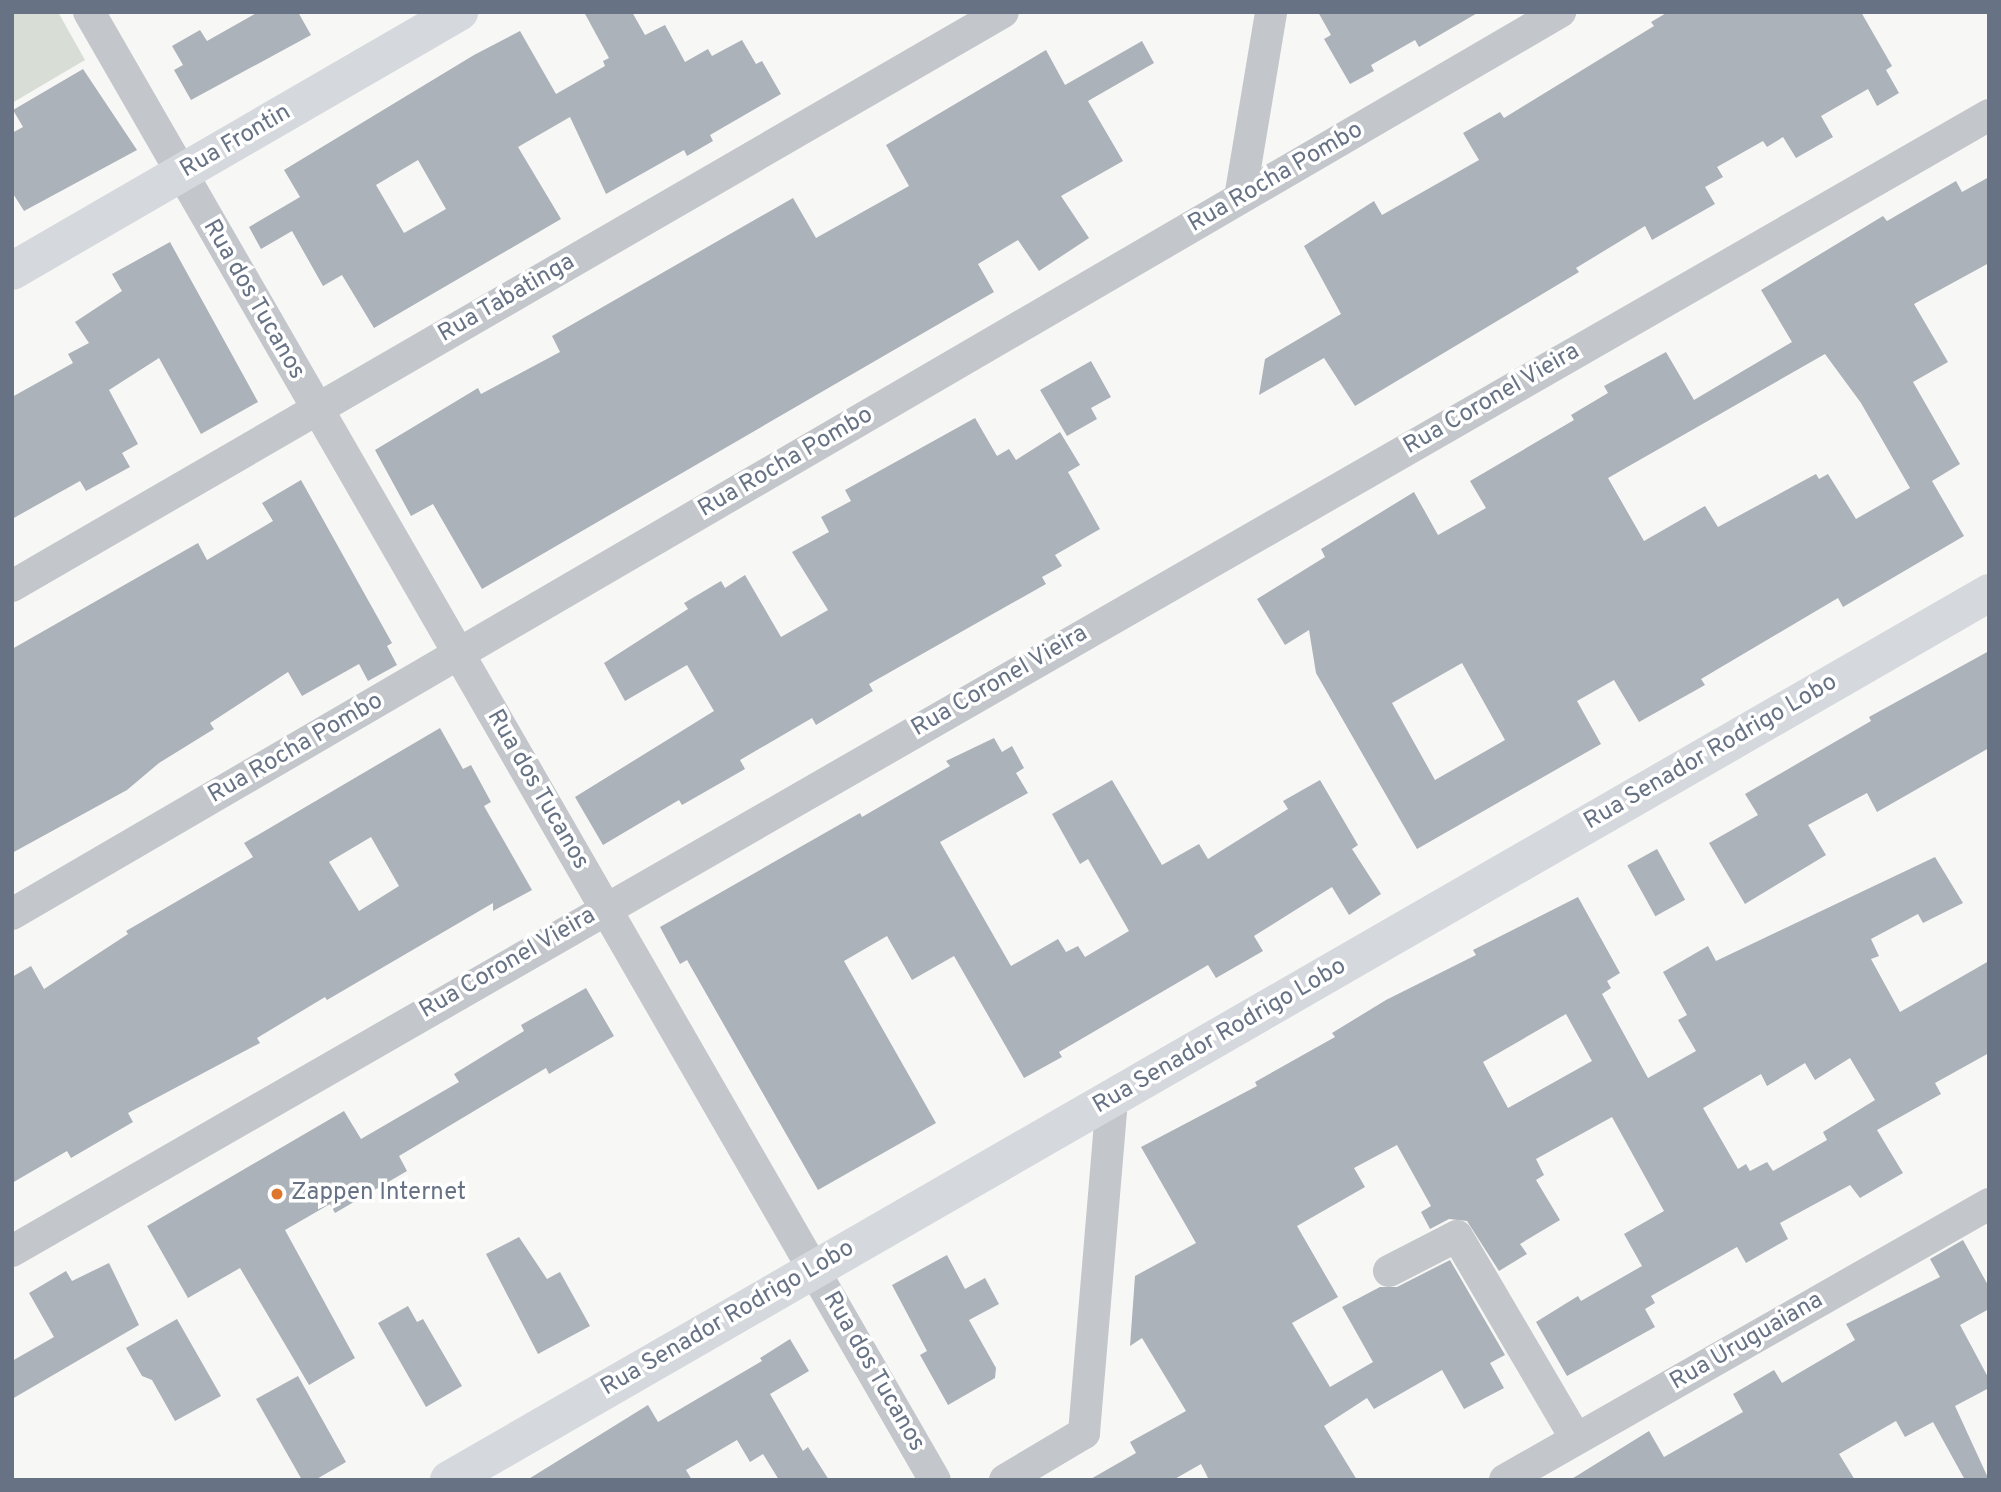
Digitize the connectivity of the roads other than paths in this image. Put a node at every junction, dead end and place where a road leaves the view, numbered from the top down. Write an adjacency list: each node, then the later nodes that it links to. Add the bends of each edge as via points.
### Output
1 (89, 12): 7 (street, Rua dos Tucanos)
2 (459, 12): 7 (street, Rua Frontin)
3 (1003, 12): 10 (street, Rua Tabatinga)
4 (1271, 12): 8 (street)
5 (1560, 12): 8 (street, Rua Rocha Pombo)
6 (1989, 115): 14 (street, Rua Coronel Vieira)
7 (180, 174): 9 (street, Rua Frontin); 10 (street, Rua dos Tucanos)
8 (1240, 198): 13 (street, Rua Rocha Pombo)
9 (12, 271)
10 (316, 410): 11 (street, Rua Tabatinga); 13 (street, Rua dos Tucanos)
11 (12, 586)
12 (1989, 593): 16 (street, Rua Senador Rodrigo Lobo)
13 (458, 654): 14 (street, Rua dos Tucanos); 15 (street, Rua Rocha Pombo)
14 (605, 908): 18 (street, Rua Coronel Vieira); 19 (street, Rua dos Tucanos)
15 (12, 915)
16 (1112, 1099): 19 (street, Rua Senador Rodrigo Lobo); 24 (street, via 1084,1433)
17 (1989, 1204): 21 (street, Rua Uruguaiana)
18 (12, 1251)
19 (814, 1270): 22 (street, Rua Senador Rodrigo Lobo); 23 (street, Rua dos Tucanos)
20 (1390, 1271): 21 (street, via 1457,1236)
21 (1576, 1439): 25 (street, Rua Uruguaiana)
22 (449, 1480)
23 (935, 1480)
24 (1005, 1480)
25 (1505, 1480)

